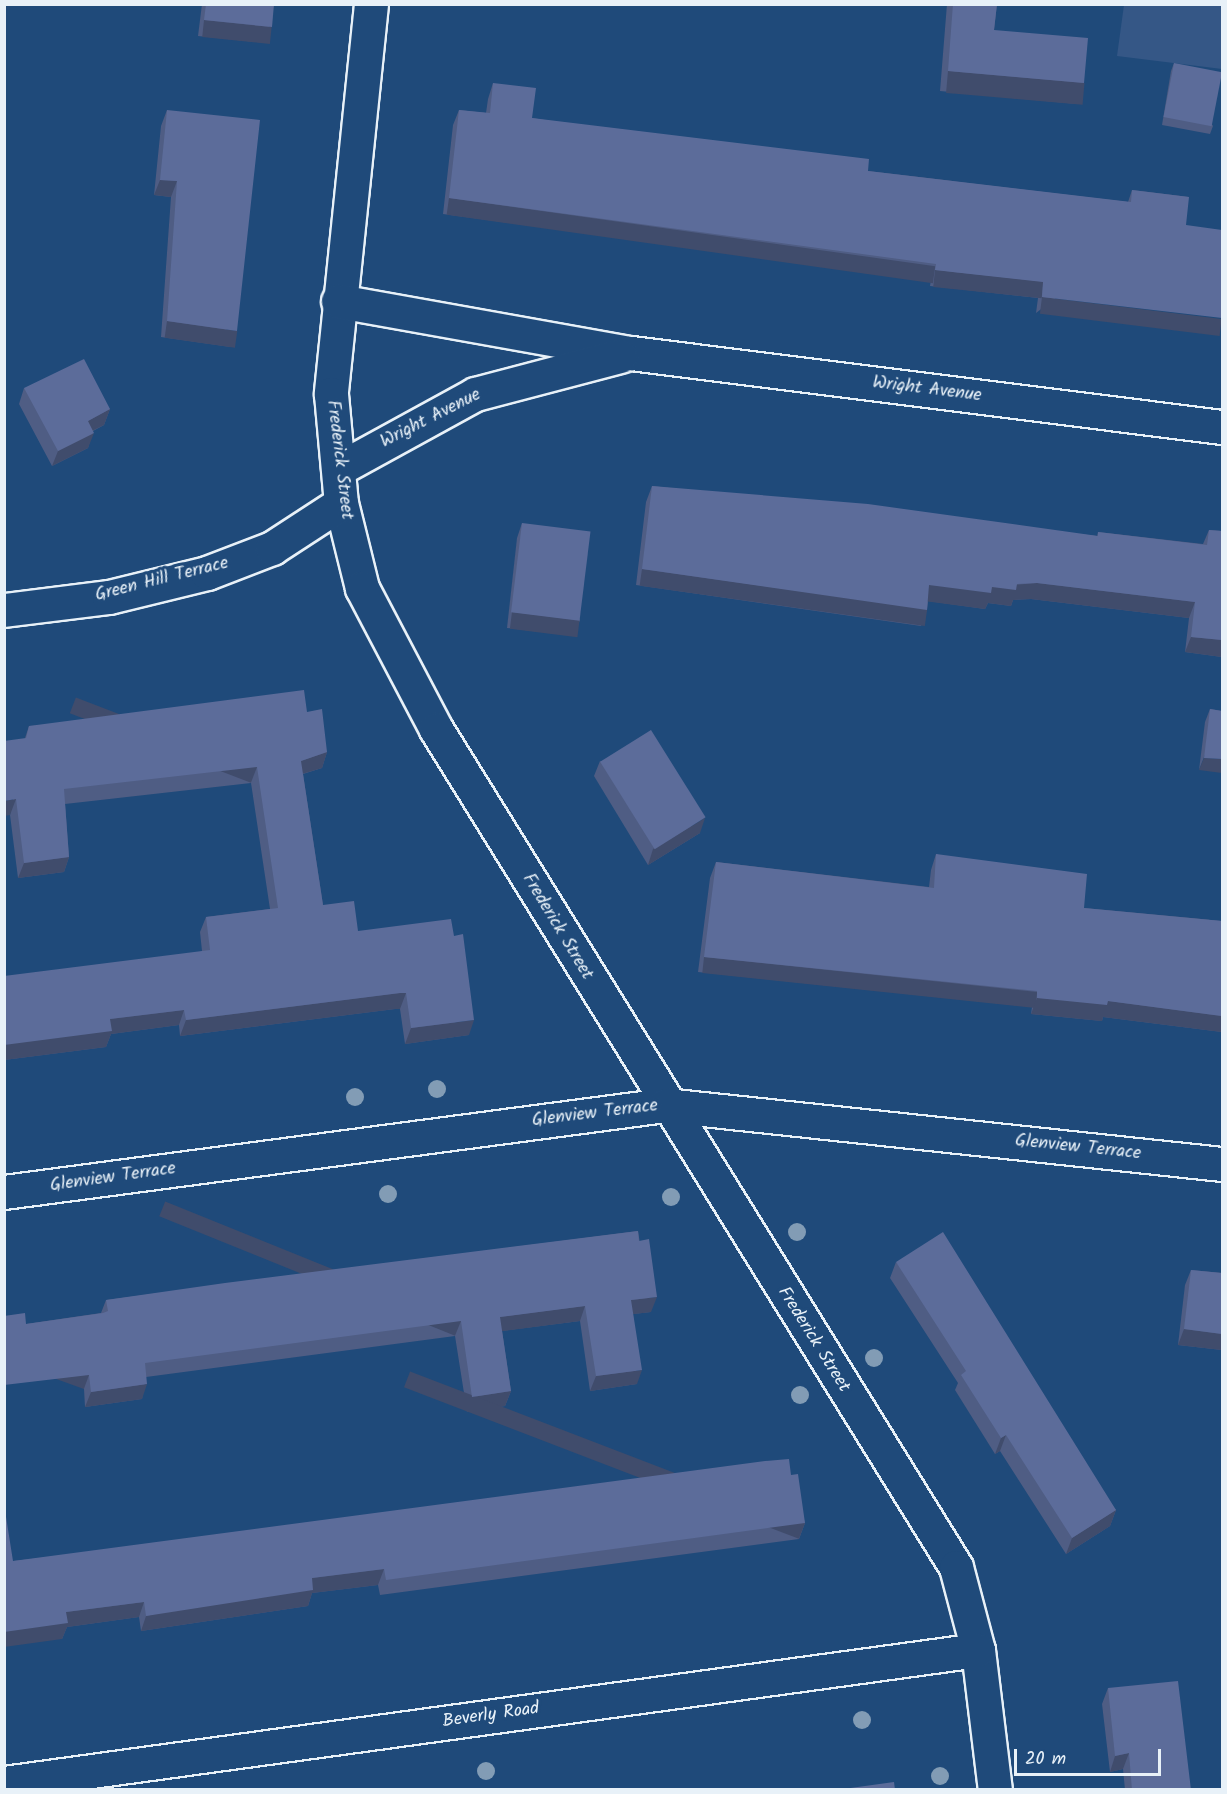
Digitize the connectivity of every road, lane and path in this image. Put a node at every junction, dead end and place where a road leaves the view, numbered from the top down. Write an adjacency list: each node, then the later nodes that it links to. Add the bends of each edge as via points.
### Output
1 (371, 4): 2 (street, Frederick Street)
2 (338, 301): 3 (street, Wright Avenue); 5 (street, Frederick Street, via 330,394)
3 (631, 353): 4 (street, Wright Avenue); 5 (street, Wright Avenue, via 475,394)
4 (1222, 427)
5 (340, 468): 6 (street, Frederick Street)
6 (342, 503): 7 (street, Green Hill Terrace, via 272,548 207,573 109,597); 8 (street, Frederick Street, via 362,588 436,729)
7 (4, 610)
8 (665, 1105): 9 (street, Glenview Terrace); 10 (street, Glenview Terrace); 11 (street, Frederick Street, via 956,1566)
9 (1222, 1164)
10 (4, 1192)
11 (978, 1650): 12 (street, Beverly Road); 13 (street, Frederick Street)
12 (4, 1783)
13 (995, 1790)

